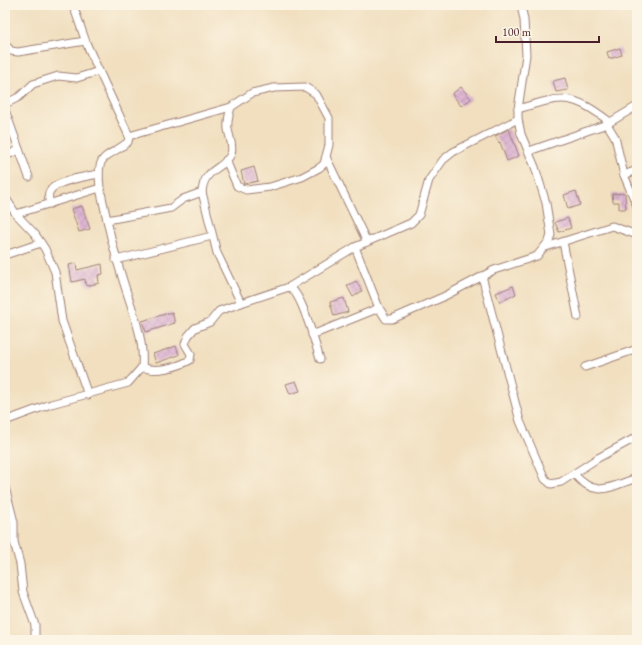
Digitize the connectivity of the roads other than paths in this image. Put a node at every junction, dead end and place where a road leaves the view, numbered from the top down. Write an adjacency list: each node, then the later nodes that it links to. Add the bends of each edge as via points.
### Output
1 (73, 5): 3 (street)
2 (521, 5): 9 (street, via 526,55)
3 (85, 41): 4 (street, via 18,52 11,51); 5 (street)
4 (5, 44)
5 (99, 72): 6 (street, via 78,78 58,76 33,84 20,97); 13 (street)
6 (5, 104)
7 (637, 106): 12 (street)
8 (231, 107): 13 (street); 17 (street, via 252,93 274,88 305,87 316,94 329,118 329,145); 18 (street, via 228,129 232,146 231,154)
9 (518, 109): 11 (street); 12 (street, via 546,100 566,99 579,101 591,107)
10 (5, 110): 14 (street)
11 (518, 119): 15 (street, via 521,134); 32 (street, via 453,152 438,165 429,180 417,219)
12 (609, 123): 15 (street); 21 (street)
13 (129, 136): 20 (street, via 128,142 101,161)
14 (18, 150): 16 (street); 22 (street)
15 (529, 151): 36 (street, via 546,203 551,235)
16 (5, 156)
17 (326, 157): 18 (street, via 324,164 302,177 270,187 246,190 237,186); 32 (street)
18 (226, 160): 24 (street, via 210,173 203,183)
19 (637, 170): 21 (street)
20 (99, 174): 23 (street); 26 (street, via 61,183 52,188 48,196)
21 (624, 175): 27 (street)
22 (29, 177)
23 (100, 188): 26 (street); 29 (street)
24 (202, 192): 29 (street, via 183,199 171,208); 31 (street)
25 (5, 197): 28 (street)
26 (50, 204): 28 (street)
27 (637, 206)
28 (16, 214): 34 (street)
29 (107, 220): 38 (street)
30 (637, 235): 33 (street, via 612,226)
31 (212, 236): 38 (street); 41 (street, via 216,253)
32 (367, 242): 35 (street)
33 (563, 242): 36 (street); 43 (street)
34 (41, 243): 37 (street); 49 (street, via 55,272 62,321)
35 (355, 247): 40 (street); 42 (street)
36 (546, 247): 39 (street, via 537,256)
37 (5, 255)
38 (116, 260): 48 (street, via 137,327)
39 (482, 276): 42 (street, via 442,297 392,318 386,319); 52 (street, via 520,420 538,464 545,479 551,484 562,482)
40 (288, 287): 41 (street); 44 (street, via 299,299)
41 (241, 303): 48 (street, via 219,311 210,322 193,330 185,340 192,357 190,360 151,370)
42 (379, 308): 44 (street)
43 (578, 317)
44 (312, 335): 46 (street)
45 (637, 349): 47 (street)
46 (320, 359)
47 (585, 366)
48 (142, 367): 49 (street, via 128,383)
49 (88, 395): 50 (street, via 51,404)
50 (5, 421)
51 (637, 437): 52 (street)
52 (574, 474): 53 (street, via 583,485 597,490)
53 (637, 478)
54 (5, 487): 55 (street, via 14,522 14,542 20,564 23,592 35,625)
55 (35, 640)

